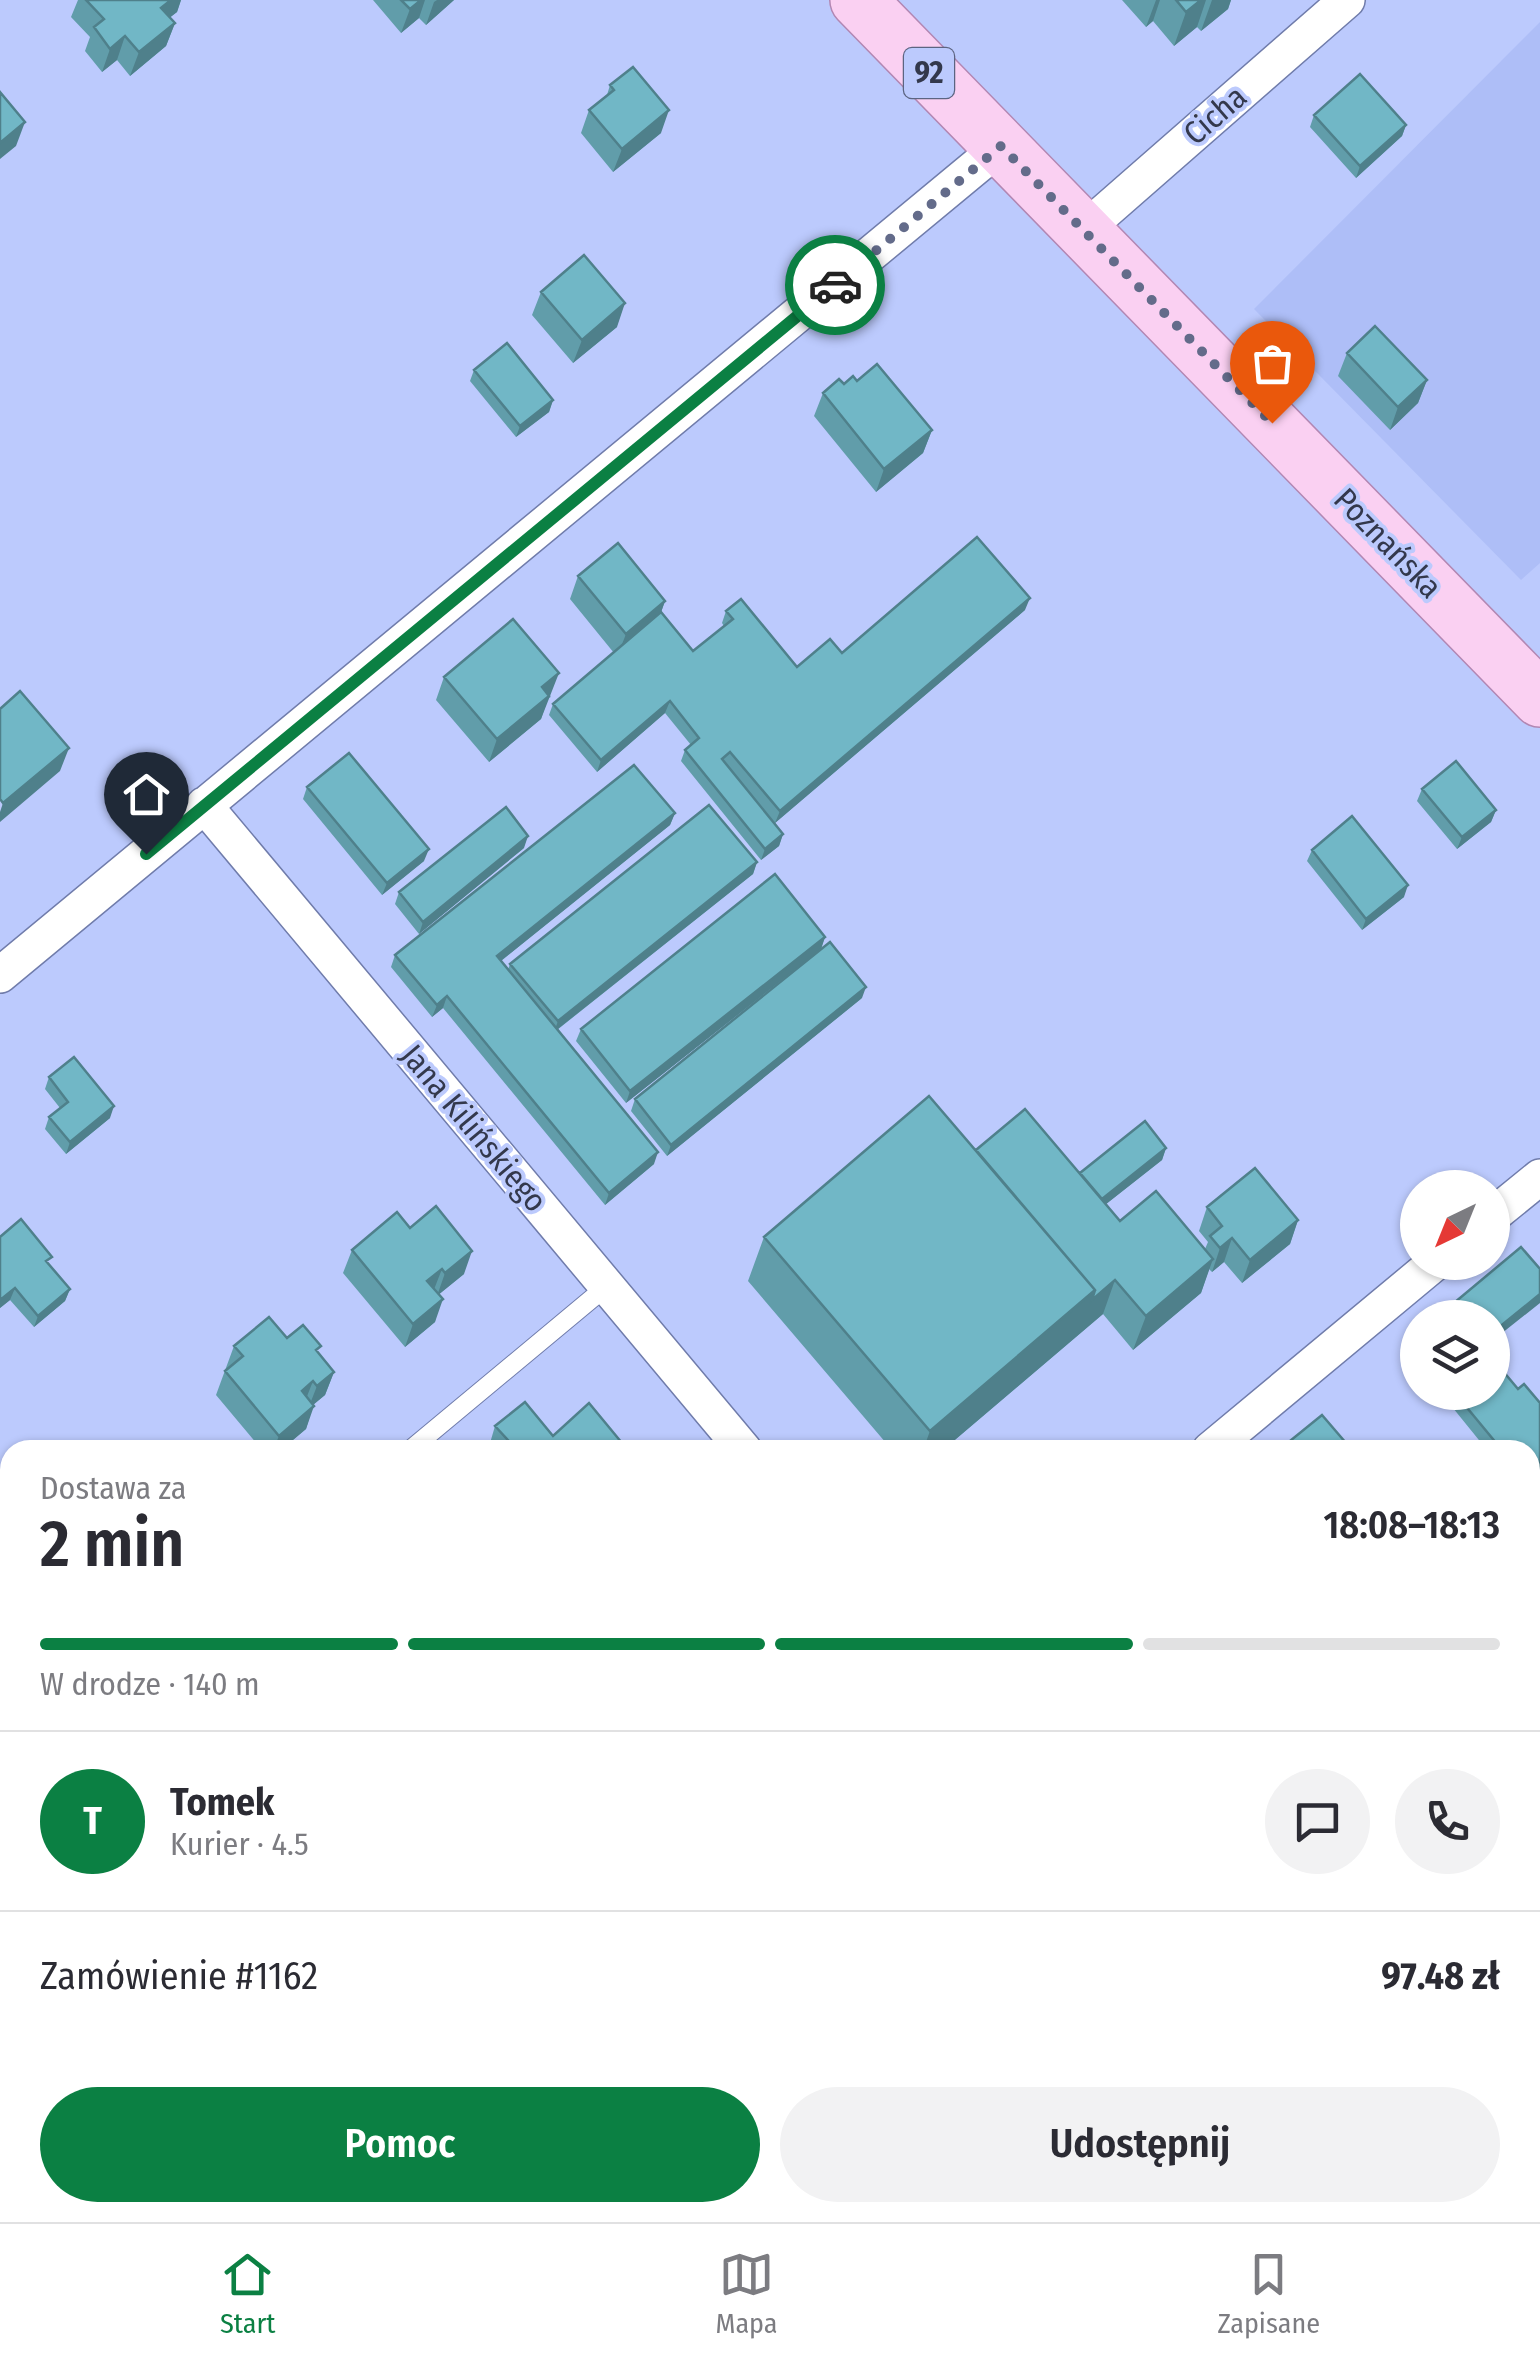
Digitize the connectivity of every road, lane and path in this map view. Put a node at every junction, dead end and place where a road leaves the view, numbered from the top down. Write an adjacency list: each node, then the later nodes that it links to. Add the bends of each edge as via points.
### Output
1 (858, 0): 3 (main road, Poznańska / 92)
2 (1347, 0): 4 (street, Cicha)
3 (1001, 146): 4 (main road, Poznańska / 92); 6 (street)
4 (1084, 230): 5 (main road, Poznańska / 92)
5 (1540, 699)
6 (204, 805): 7 (street); 11 (street, Jana Kilińskiego)
7 (0, 976)
8 (1540, 1176): 9 (street)
9 (1510, 1201)
10 (1414, 1280): 14 (street)
11 (606, 1286): 12 (lane); 13 (street, Jana Kilińskiego)
12 (422, 1440)
13 (736, 1440)
14 (1222, 1440)

